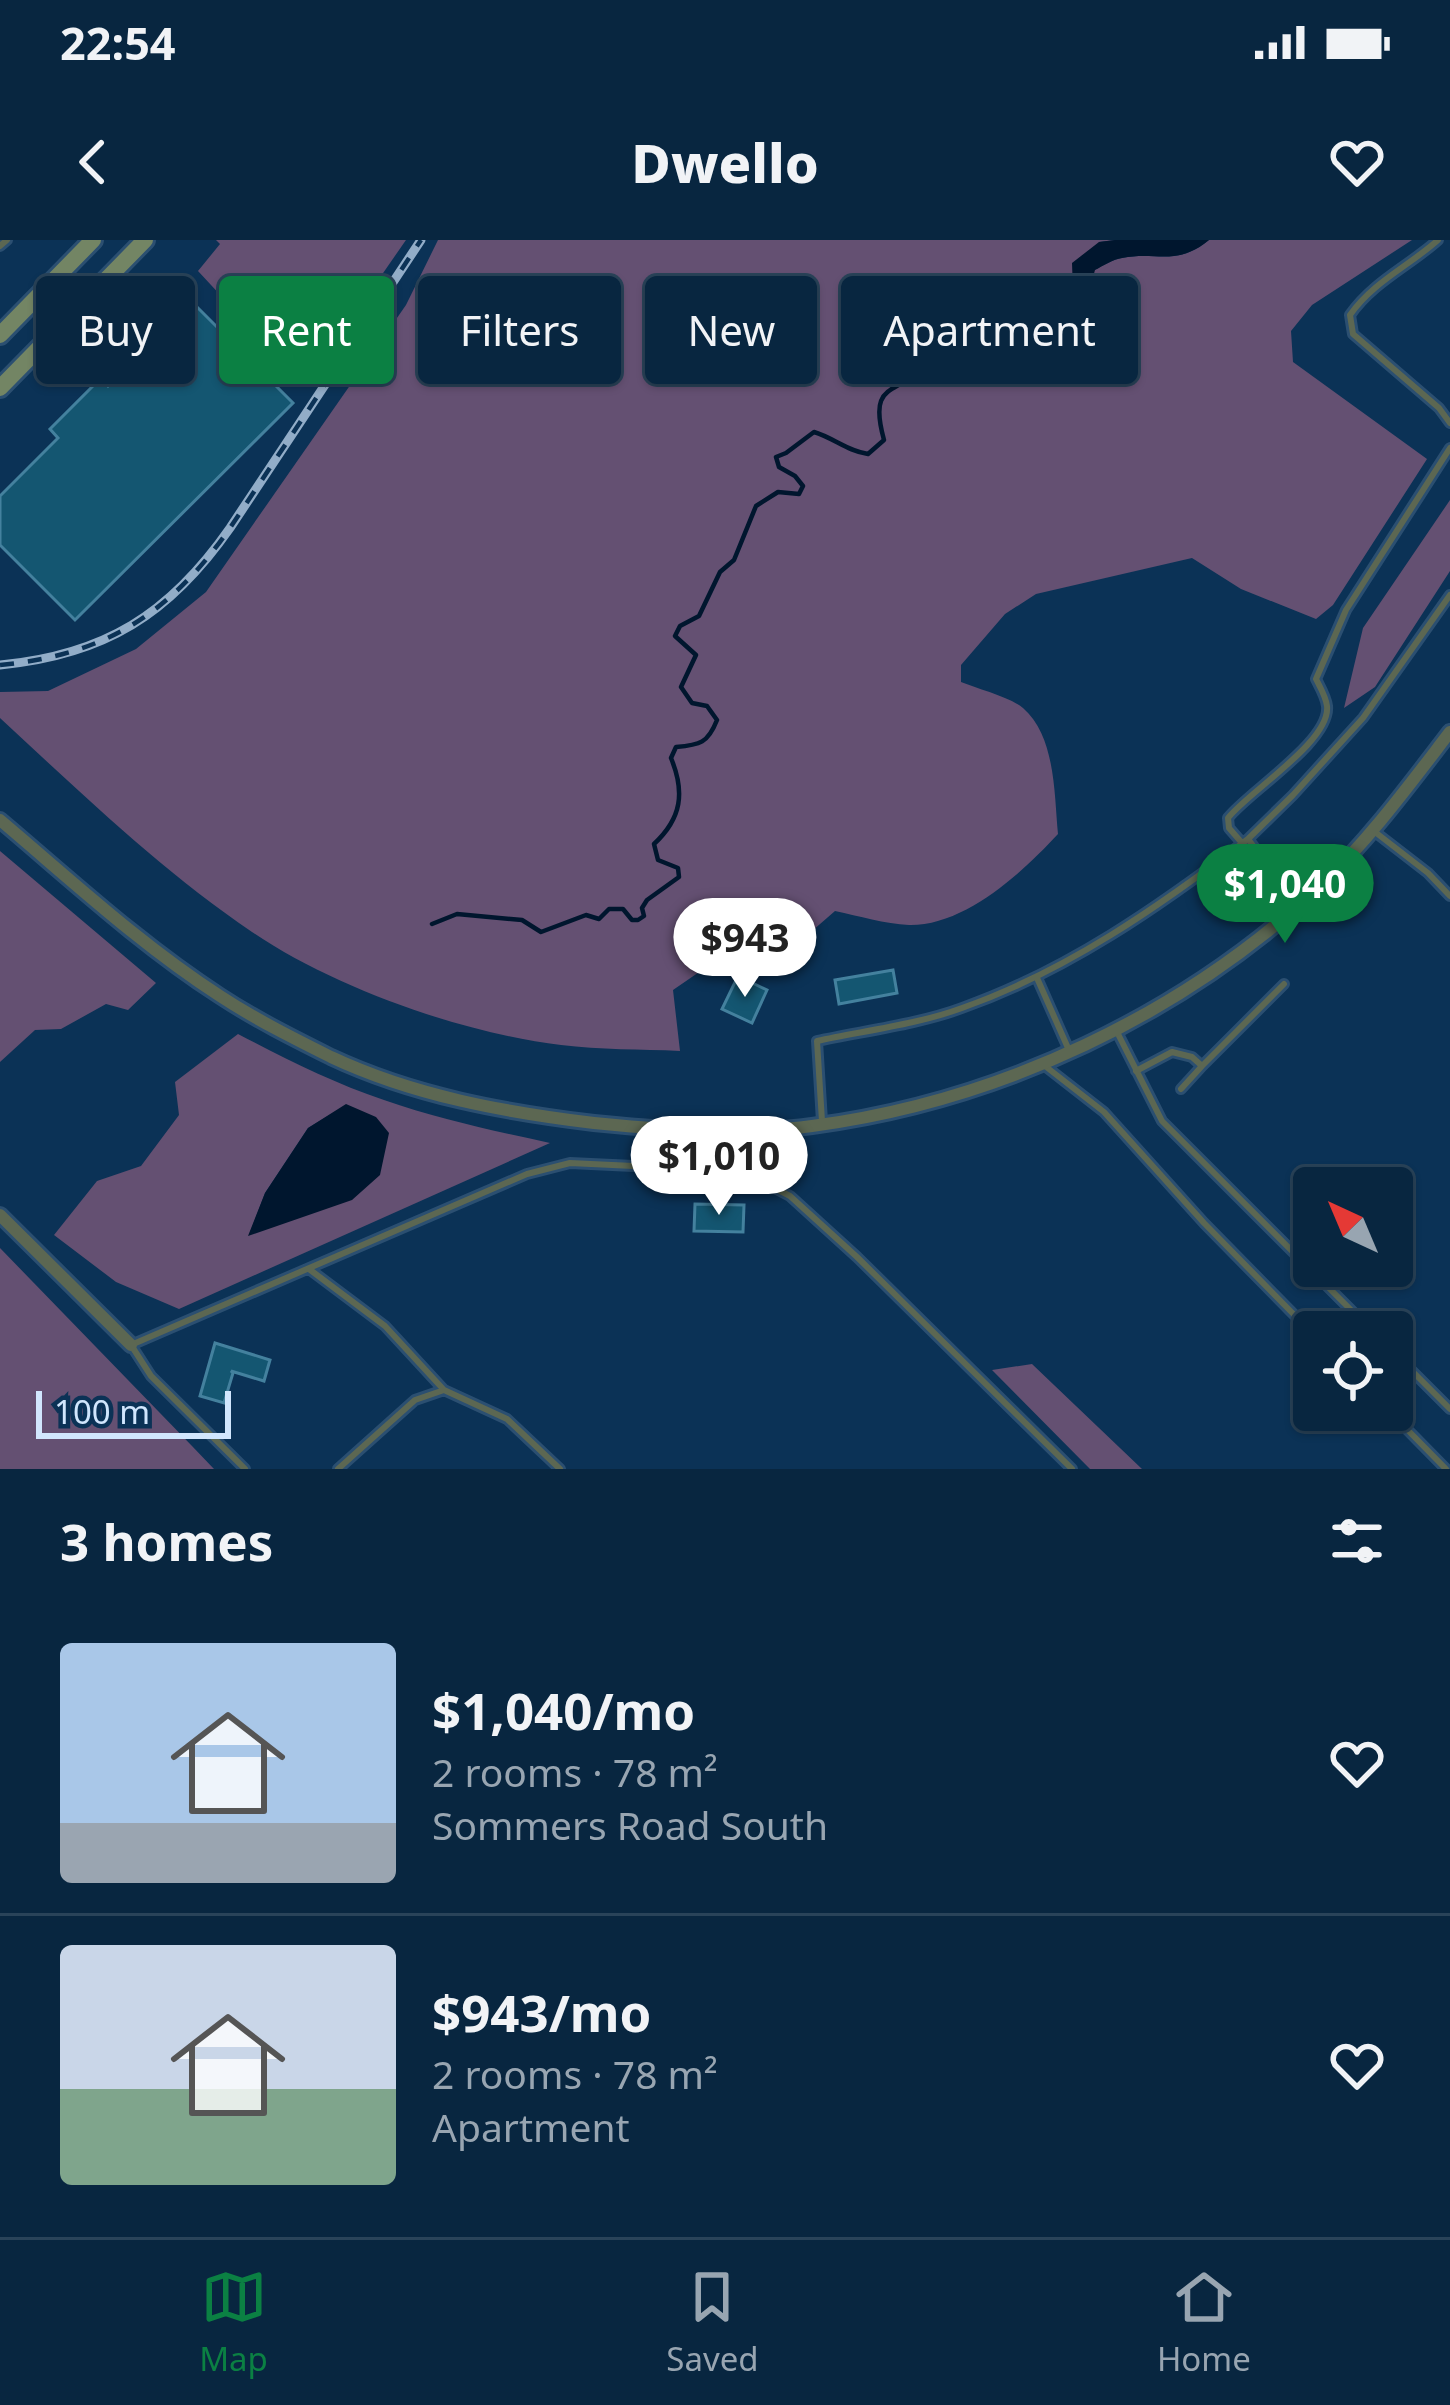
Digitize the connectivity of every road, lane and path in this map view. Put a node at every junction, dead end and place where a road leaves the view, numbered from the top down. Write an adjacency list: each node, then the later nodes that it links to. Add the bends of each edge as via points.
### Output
1 (7, 240): 5 (lane)
2 (93, 240): 6 (main road)
3 (145, 240): 7 (main road)
4 (1438, 240): 8 (lane, via 1373,287 1350,315 1354,334)
5 (0, 246)
6 (0, 335)
7 (0, 388)
8 (1450, 423)
9 (1450, 448): 14 (lane, via 1346,610 1316,679 1325,721 1228,818)
10 (1450, 595): 14 (lane, via 1364,718)
11 (1450, 732): 13 (street)
12 (0, 820): 25 (street, via 217,994 390,1081 548,1118 639,1128)
13 (1372, 830): 15 (lane); 16 (street)
14 (1245, 841): 16 (lane); 17 (lane)
15 (1450, 896)
16 (1298, 905): 19 (street)
17 (1036, 978): 20 (lane); 25 (lane, via 958,1010 818,1040)
18 (1284, 984): 22 (lane)
19 (1116, 1029): 20 (street); 23 (lane)
20 (1070, 1052): 21 (street)
21 (1042, 1063): 25 (street, via 936,1101); 29 (lane, via 1104,1112)
22 (1202, 1066): 23 (lane, via 1172,1052); 24 (lane)
23 (1136, 1071): 28 (lane, via 1162,1121)
24 (1181, 1089)
25 (822, 1124)
26 (0, 1215): 30 (street)
27 (308, 1268): 30 (lane); 32 (lane, via 385,1326); 38 (lane, via 556,1165 744,1173 790,1196)
28 (1352, 1311)
29 (1293, 1314)
30 (131, 1346): 35 (lane)
31 (1413, 1372): 33 (lane)
32 (444, 1390): 36 (lane, via 416,1400); 37 (lane, via 507,1419)
33 (1450, 1409)
34 (1409, 1431): 39 (lane)
35 (245, 1469)
36 (338, 1469)
37 (560, 1469)
38 (1072, 1469)
39 (1446, 1469)

